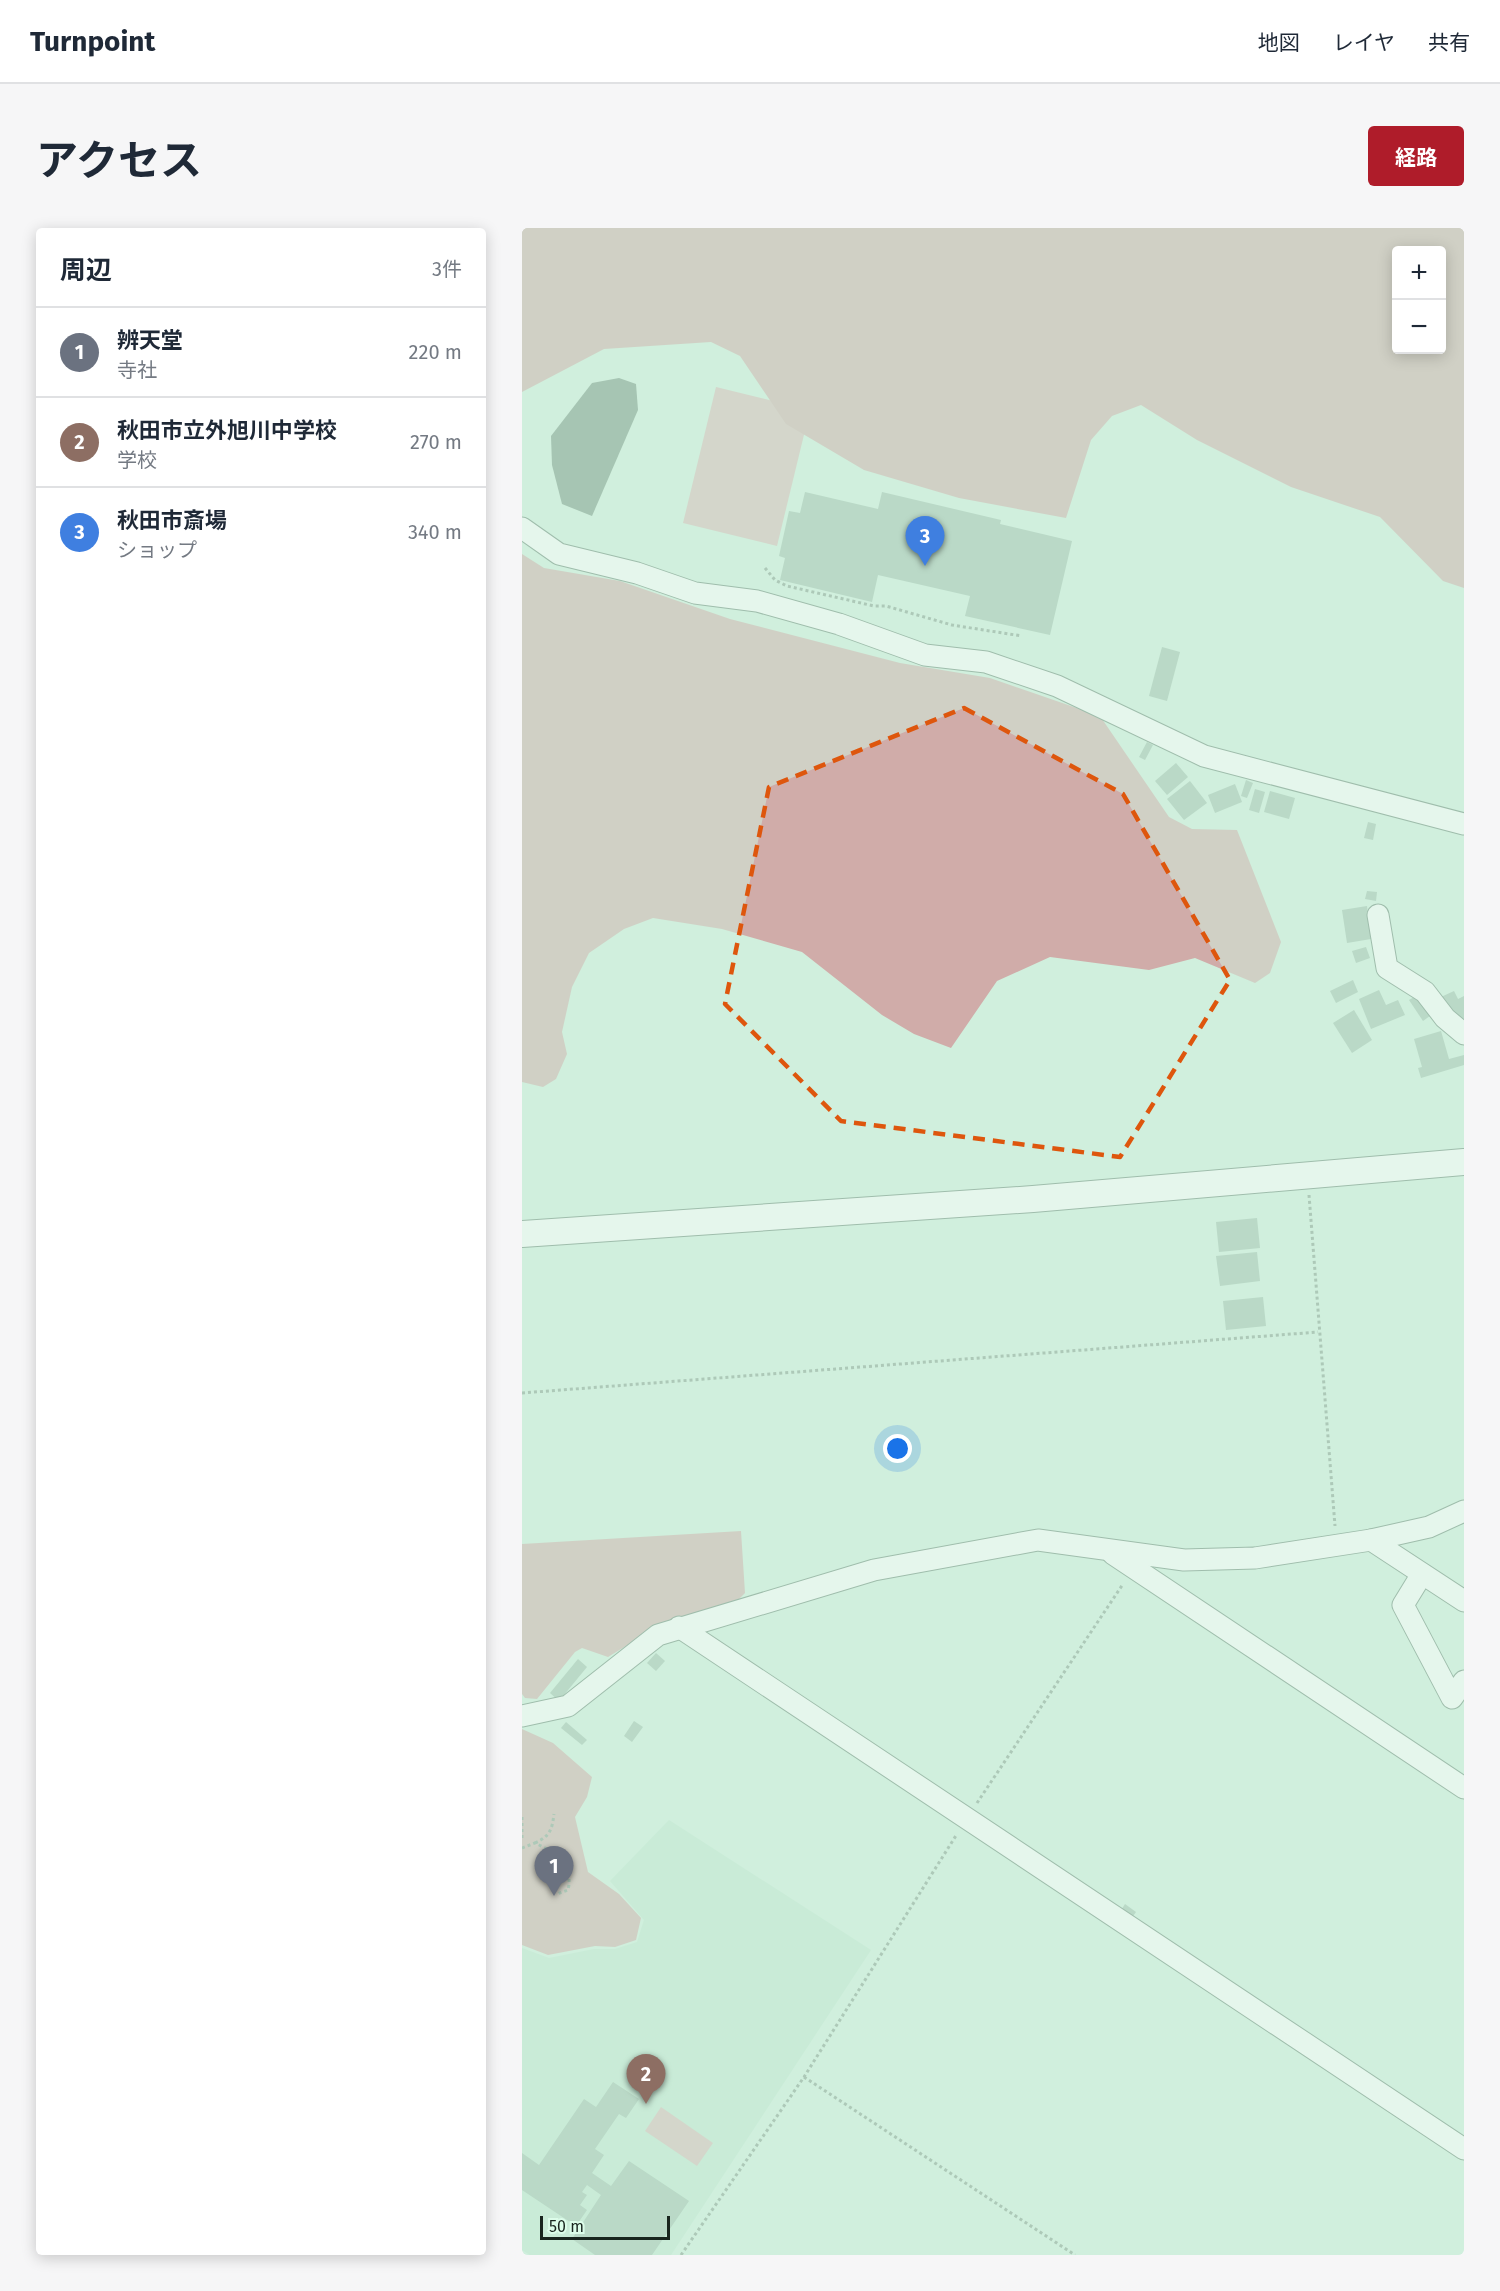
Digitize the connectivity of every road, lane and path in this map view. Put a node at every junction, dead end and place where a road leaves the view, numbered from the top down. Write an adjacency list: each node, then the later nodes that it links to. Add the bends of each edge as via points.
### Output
1 (522, 528): 4 (street, via 559,554 637,573 695,593 757,601 839,624 925,655 986,662 1057,686 1204,756)
2 (765, 568): 3 (path, via 787,586 886,606 952,625)
3 (1023, 636)
4 (1464, 824)
5 (1378, 915): 6 (street, via 1387,968 1425,992 1445,1018)
6 (1464, 1034)
7 (1464, 1162): 8 (street)
8 (1308, 1175): 9 (street, via 1033,1199); 10 (path)
9 (522, 1234)
10 (1317, 1332): 11 (path); 14 (path)
11 (522, 1393)
12 (1464, 1511): 13 (street, via 1429,1527)
13 (1371, 1540): 14 (street); 17 (street)
14 (1336, 1546): 15 (street, via 1255,1558 1184,1560)
15 (1110, 1552): 16 (street); 19 (street, via 1038,1540 874,1570)
16 (1134, 1567): 22 (street); 25 (path)
17 (1422, 1574): 18 (street); 20 (street, via 1403,1605 1452,1698)
18 (1464, 1601)
19 (679, 1627): 21 (street, via 639,1648 568,1706); 25 (street)
20 (1464, 1681)
21 (522, 1716)
22 (1464, 1788)
23 (554, 1814): 27 (path, via 552,1830)
24 (522, 1817): 26 (path)
25 (966, 1819): 30 (path); 31 (street)
26 (522, 1838)
27 (535, 1843): 28 (path); 29 (path, via 552,1851 566,1866 568,1890)
28 (522, 1848)
29 (557, 1894)
30 (804, 2077): 32 (path); 33 (path)
31 (1464, 2150)
32 (681, 2255)
33 (1075, 2255)

